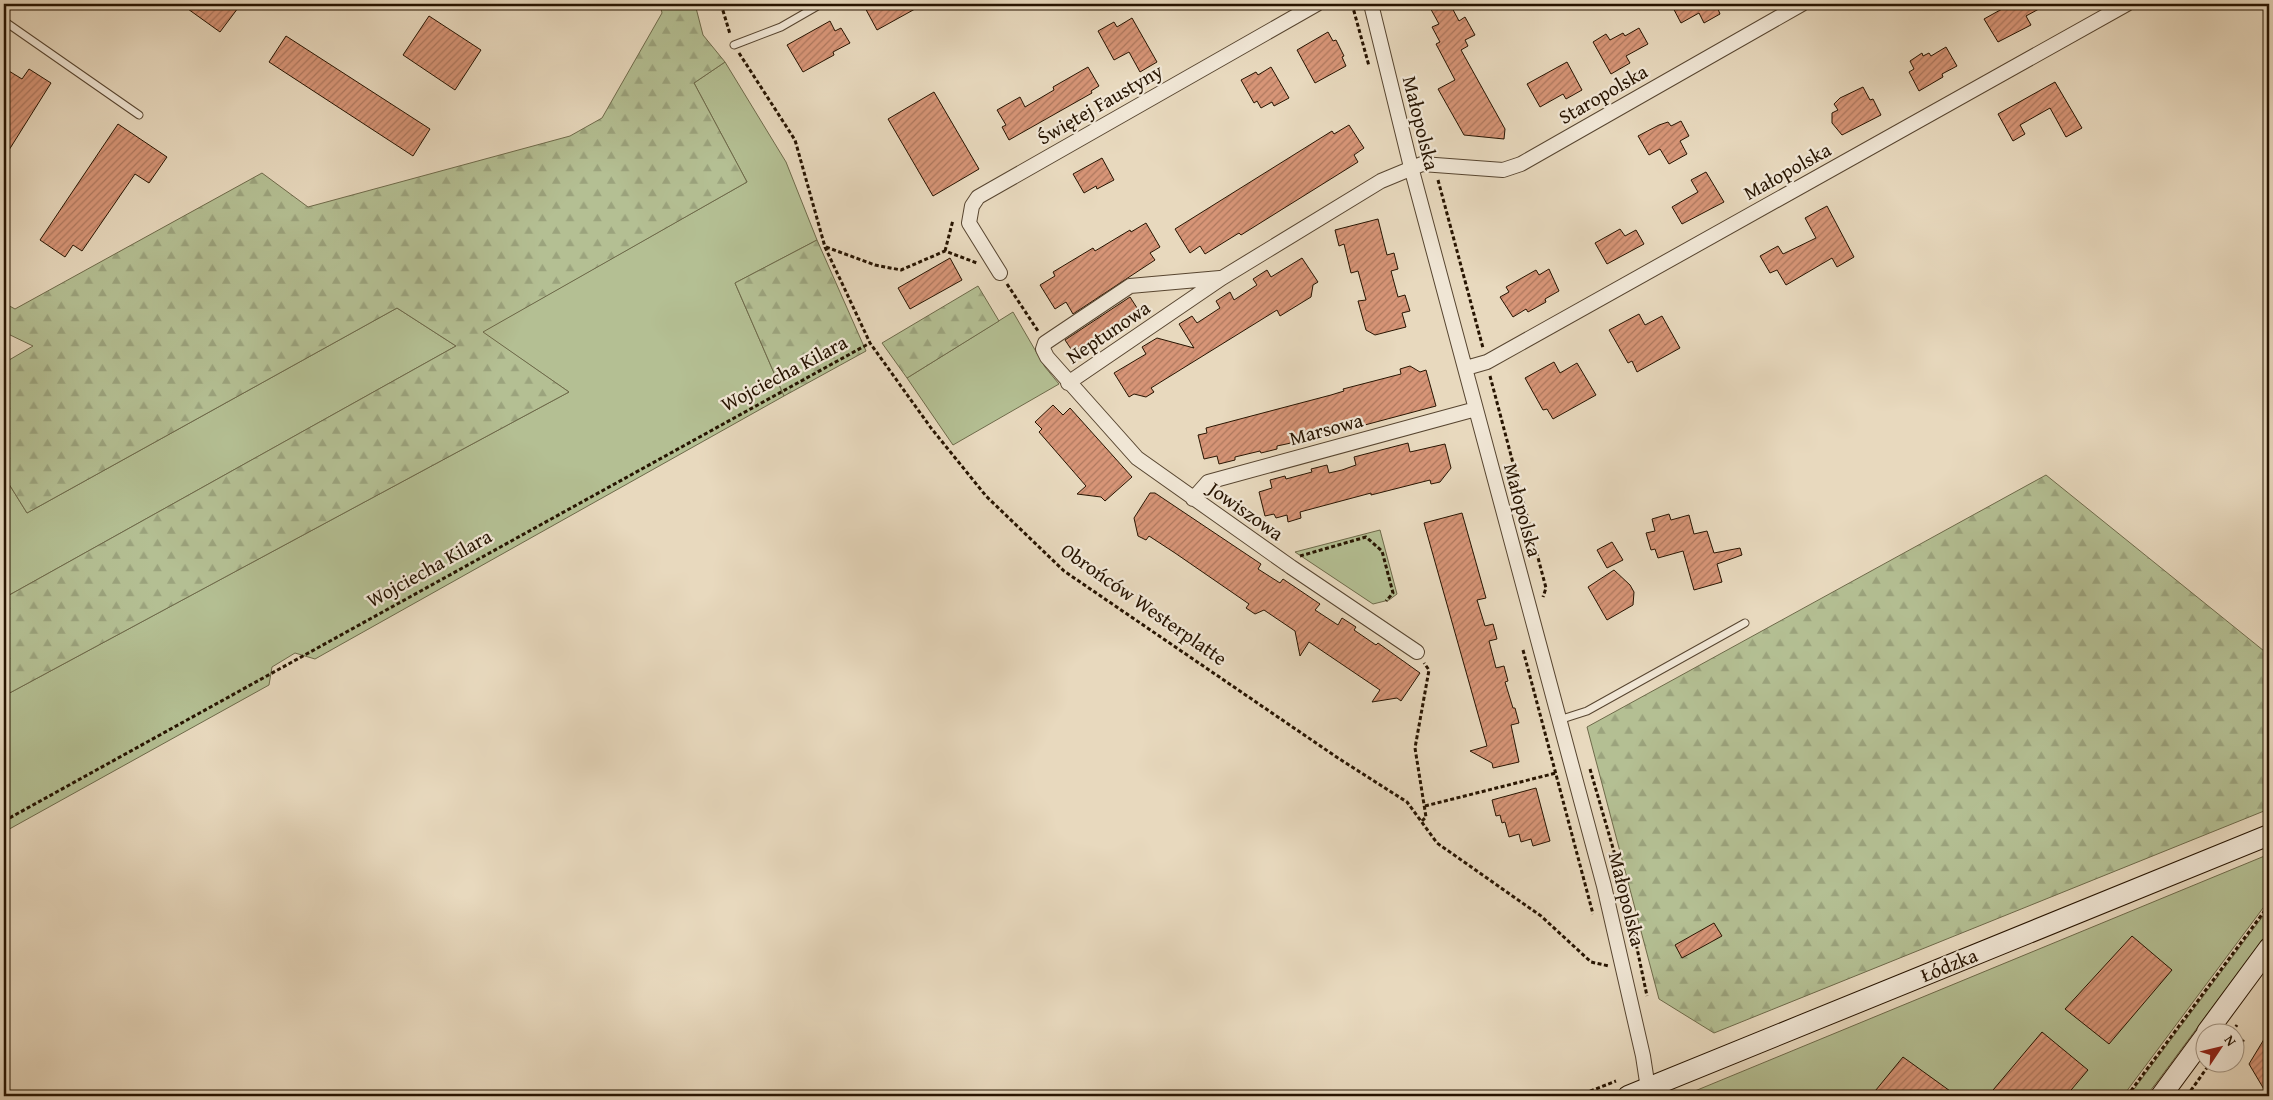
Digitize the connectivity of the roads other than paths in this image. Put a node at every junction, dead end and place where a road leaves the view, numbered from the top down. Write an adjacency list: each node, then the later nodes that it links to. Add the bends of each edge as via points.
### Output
1 (822, 4): 7 (lane, via 781,27)
2 (1317, 4): 10 (street, Świętej Faustyny, via 978,197 972,206 969,223)
3 (1371, 4): 9 (street, Małopolska)
4 (1802, 4): 9 (street, Staropolska, via 1521,164 1503,170 1434,164)
5 (2126, 4): 12 (street, Małopolska, via 1487,362)
6 (4, 21): 8 (lane)
7 (734, 45)
8 (139, 115)
9 (1411, 167): 11 (street, Neptunowa, via 1380,181); 12 (street, Małopolska)
10 (1000, 273)
11 (1222, 278): 13 (street, Neptunowa); 13 (street, Neptunowa, via 1130,286 1045,343 1043,349 1047,357)
12 (1466, 368): 14 (street, Małopolska)
13 (1068, 383): 15 (street, Jowiszowa, via 1137,458)
14 (1476, 409): 15 (street, Marsowa, via 1208,482); 18 (street, Małopolska)
15 (1193, 499): 17 (street, Jowiszowa)
16 (1745, 623): 18 (lane, via 1587,712)
17 (1417, 652)
18 (1559, 720): 24 (street, Małopolska, via 1623,964)
19 (2269, 835): 24 (street, Łódzka)
20 (2269, 948): 21 (street)
21 (2215, 1022)
22 (2196, 1047): 25 (street)
23 (1623, 1088): 24 (street, Łódzka)
24 (1648, 1092)
25 (2160, 1096)

